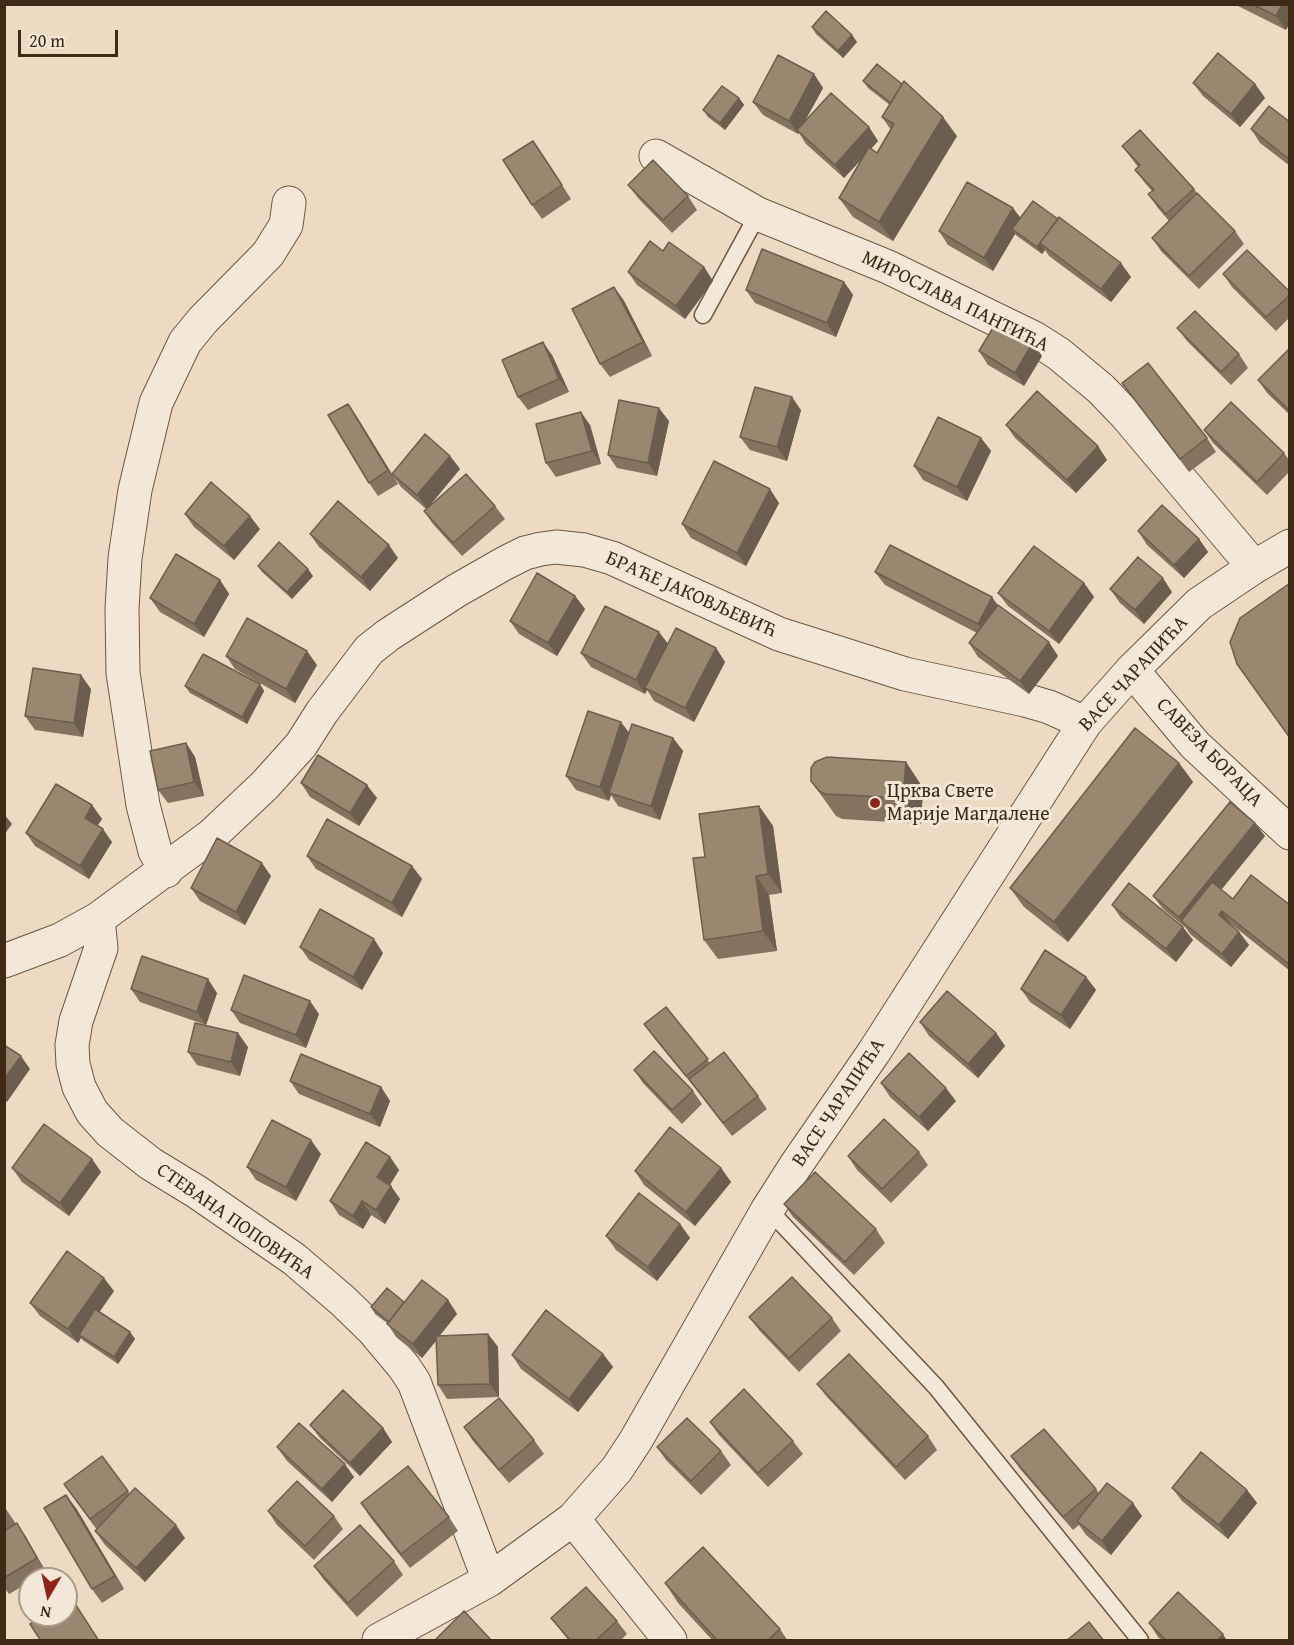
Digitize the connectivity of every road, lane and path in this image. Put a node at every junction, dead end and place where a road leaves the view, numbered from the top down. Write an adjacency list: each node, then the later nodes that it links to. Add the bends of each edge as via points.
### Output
1 (656, 156): 3 (street, МИРОСЛАВА ПАНТИЋА)
2 (289, 203): 10 (street, via 286,225 268,254 185,342 156,403 135,490 125,558 123,673 143,805 155,851)
3 (758, 214): 4 (lane); 6 (street, МИРОСЛАВА ПАНТИЋА, via 888,267 1059,354 1126,415)
4 (703, 315)
5 (1290, 546): 6 (street, ВАСЕ ЧАРАПИЋА)
6 (1254, 567): 7 (street, ВАСЕ ЧАРАПИЋА, via 1199,604)
7 (1132, 670): 8 (street, ВАСЕ ЧАРАПИЋА); 9 (street, САВЕЗА БОРАЦА, via 1195,745)
8 (1085, 723): 10 (street, БРАЋЕ ЈАКОВЉЕВИЋ, via 1025,700 905,674 779,634 612,558 584,550 541,549 525,553 456,591 369,650 301,745 266,786 212,836); 13 (street, ВАСЕ ЧАРАПИЋА, via 874,1052)
9 (1290, 833)
10 (166, 871): 11 (street, БРАЋЕ ЈАКОВЉЕВИЋ)
11 (98, 920): 12 (street, БРАЋЕ ЈАКОВЉЕВИЋ, via 60,940); 15 (street, СТЕВАНА ПОПОВИЋА, via 101,948 76,1021 72,1045 72,1064 92,1112 110,1132 151,1164 294,1259 386,1345 414,1382)
12 (4, 961)
13 (768, 1209): 14 (street, ВАСЕ ЧАРАПИЋА, via 636,1440 617,1469); 19 (lane, via 936,1387)
14 (573, 1519): 15 (street, ВАСЕ ЧАРАПИЋА); 18 (street)
15 (489, 1580): 16 (street, ВАСЕ ЧАРАПИЋА)
16 (414, 1633): 17 (street, ВАСЕ ЧАРАПИЋА)
17 (379, 1641)
18 (670, 1641)
19 (1140, 1641)

